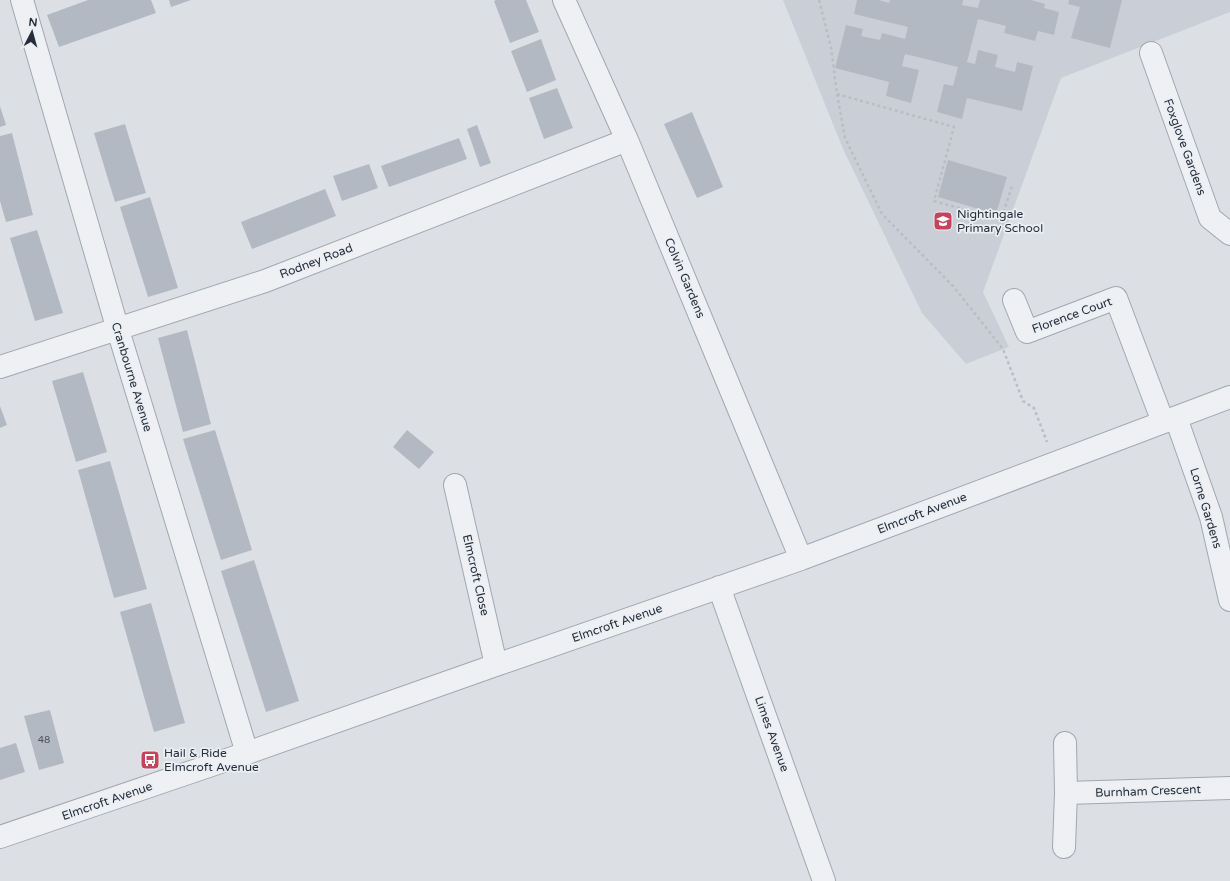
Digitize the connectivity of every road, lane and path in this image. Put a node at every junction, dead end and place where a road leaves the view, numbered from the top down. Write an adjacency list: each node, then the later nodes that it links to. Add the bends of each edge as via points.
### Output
1 (22, 0): 10 (street, Cranbourne Avenue)
2 (564, 0): 6 (street, Colvin Gardens)
3 (819, 0): 5 (path, via 831,47)
4 (1151, 53): 8 (street, Foxglove Gardens, via 1210,218)
5 (837, 94): 7 (path, via 954,127 934,201 1001,220); 14 (path, via 845,138 882,214 952,286 1003,349 1023,401 1034,408)
6 (628, 140): 10 (street, Rodney Road, via 265,281); 16 (street, Colvin Gardens)
7 (1012, 186)
8 (1230, 234)
9 (1014, 300): 13 (street, Florence Court, via 1026,332 1116,298)
10 (118, 330): 11 (street, Rodney Road); 21 (street, Cranbourne Avenue)
11 (0, 367)
12 (1230, 397): 13 (street, Elmcroft Avenue)
13 (1170, 420): 14 (street, Elmcroft Avenue); 18 (street, Lorne Gardens, via 1211,517)
14 (1056, 463): 16 (street, Elmcroft Avenue)
15 (455, 486): 19 (street, Elmcroft Close)
16 (801, 559): 17 (street, Elmcroft Avenue)
17 (719, 587): 19 (street, Elmcroft Avenue); 26 (street, Limes Avenue)
18 (1230, 600)
19 (496, 665): 21 (street, Elmcroft Avenue)
20 (1065, 743): 23 (street)
21 (247, 753): 24 (street, Elmcroft Avenue)
22 (1230, 788): 23 (street, Burnham Crescent)
23 (1066, 793): 25 (street)
24 (0, 837)
25 (1064, 848)
26 (824, 881)

